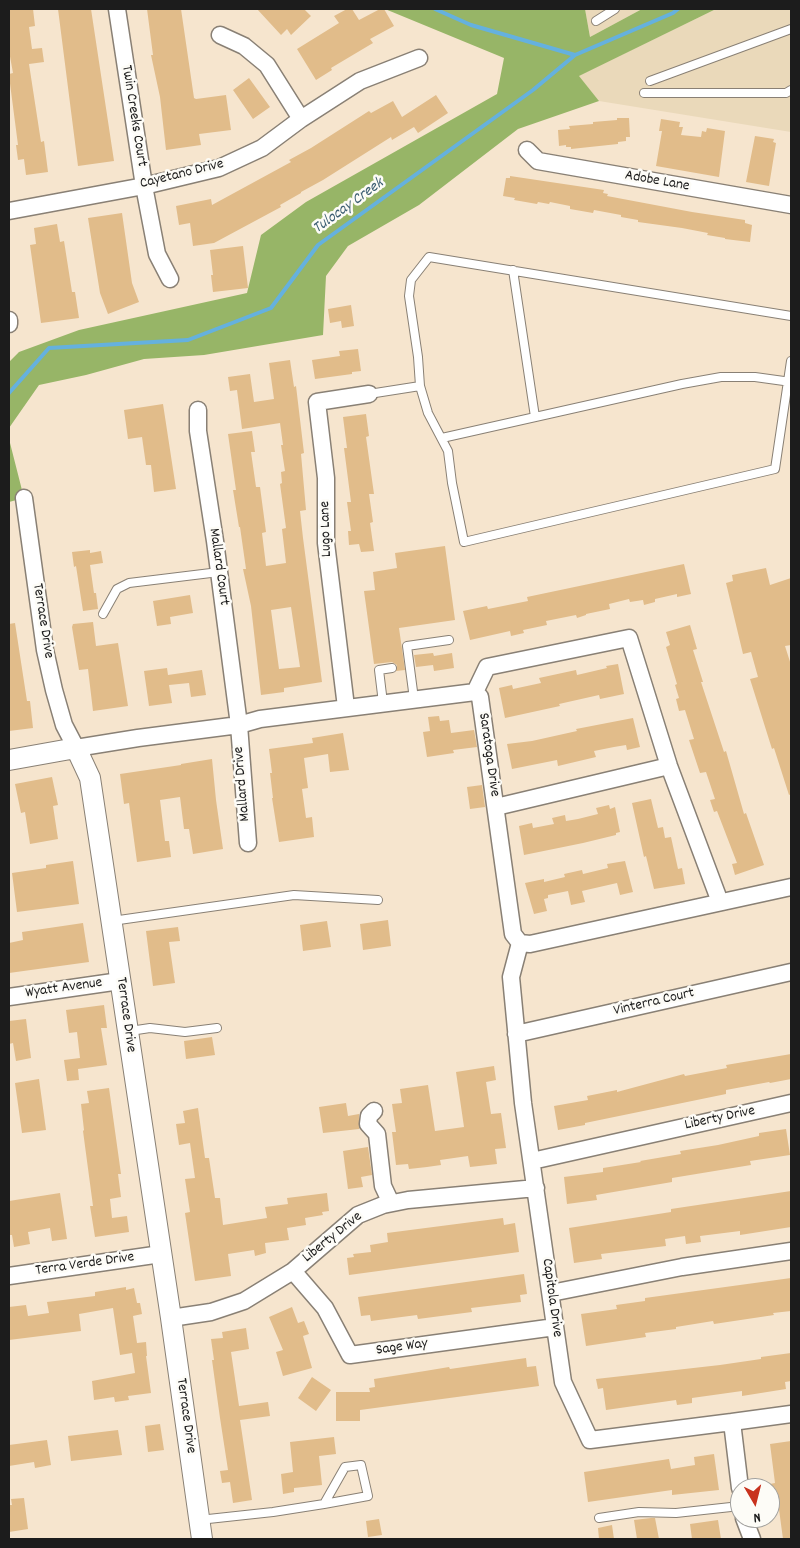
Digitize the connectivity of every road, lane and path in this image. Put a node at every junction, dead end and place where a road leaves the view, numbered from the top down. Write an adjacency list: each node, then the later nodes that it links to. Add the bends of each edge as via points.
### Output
1 (117, 9): 12 (street, Twin Creeks Court)
2 (614, 9): 3 (lane)
3 (596, 20)
4 (791, 29): 7 (lane)
5 (220, 35): 10 (street, via 244,46 267,65)
6 (418, 58): 10 (street, Cayetano Drive, via 360,81)
7 (650, 81)
8 (791, 90): 9 (lane, via 786,93)
9 (644, 93)
10 (301, 119): 12 (street, Cayetano Drive, via 262,148 219,168)
11 (528, 150): 13 (street, Adobe Lane, via 538,161)
12 (144, 186): 14 (street, Cayetano Drive); 16 (street, Twin Creeks Court, via 157,254)
13 (791, 205)
14 (9, 210)
15 (513, 270): 17 (lane); 22 (lane, via 429,257 411,280 409,296); 25 (lane)
16 (170, 279)
17 (791, 316)
18 (9, 320): 19 (street)
19 (9, 325)
20 (791, 361): 21 (lane)
21 (790, 382): 25 (lane, via 722,377); 26 (lane, via 775,470 464,542 448,451)
22 (420, 386): 23 (lane); 26 (lane, via 428,413)
23 (369, 394): 35 (street, Lugo Lane, via 317,402 326,478 326,543)
24 (198, 410): 28 (street, Mallard Court, via 198,431)
25 (535, 417): 26 (lane)
26 (442, 438)
27 (24, 498): 37 (street, Terrace Drive, via 45,650 64,725)
28 (219, 572): 29 (lane, via 129,584 117,589); 36 (street, Mallard Court)
29 (104, 614)
30 (449, 640): 33 (lane, via 407,646 407,666)
31 (392, 668): 34 (lane, via 379,670)
32 (475, 692): 33 (street, Saratoga Drive); 39 (street, via 487,667 629,638); 40 (street, Saratoga Drive, via 480,697)
33 (414, 699): 34 (street, Saratoga Drive)
34 (383, 703): 35 (street, Saratoga Drive)
35 (346, 707): 36 (street, Saratoga Drive)
36 (238, 725): 37 (street, Saratoga Drive); 41 (street, Mallard Drive)
37 (76, 748): 38 (street); 45 (street, Terrace Drive, via 90,778)
38 (9, 760)
39 (669, 766): 40 (street); 44 (street)
40 (496, 807): 46 (street, Saratoga Drive, via 513,934)
41 (248, 843)
42 (791, 887): 44 (street)
43 (378, 900): 45 (lane, via 294,895)
44 (720, 902): 46 (street, via 530,944)
45 (112, 921): 48 (street, Terrace Drive)
46 (520, 943): 52 (street, Capitola Drive, via 511,977)
47 (791, 972): 52 (street, Vinterra Court)
48 (120, 981): 49 (street, Wyatt Avenue); 51 (street, Terrace Drive)
49 (9, 998)
50 (217, 1028): 51 (lane, via 185,1032 150,1028)
51 (128, 1031): 59 (street, Terrace Drive)
52 (516, 1034): 55 (street, Capitola Drive)
53 (791, 1103): 55 (street, Liberty Drive)
54 (374, 1111): 57 (street, via 368,1116 368,1124 377,1134 383,1186)
55 (532, 1161): 56 (street, Capitola Drive)
56 (536, 1188): 57 (street, Liberty Drive); 62 (street, Capitola Drive)
57 (391, 1203): 60 (street, Liberty Drive, via 358,1215)
58 (791, 1251): 62 (street, via 682,1267)
59 (161, 1254): 61 (street, Terra Verde Drive); 63 (street, Terrace Drive)
60 (293, 1271): 63 (street, Liberty Drive, via 244,1301 211,1312); 64 (street, Sage Way, via 325,1308 350,1355)
61 (9, 1276)
62 (551, 1293): 64 (street, Capitola Drive)
63 (171, 1318): 71 (street, Terrace Drive)
64 (555, 1328): 66 (street, Capitola Drive, via 563,1382 590,1440)
65 (791, 1414): 66 (street)
66 (732, 1422): 67 (street)
67 (739, 1478)
68 (324, 1504): 68 (lane, via 345,1467 361,1465 368,1496); 71 (lane, via 273,1512)
69 (730, 1507): 70 (lane, via 676,1513 639,1512)
70 (599, 1518)
71 (201, 1530)

